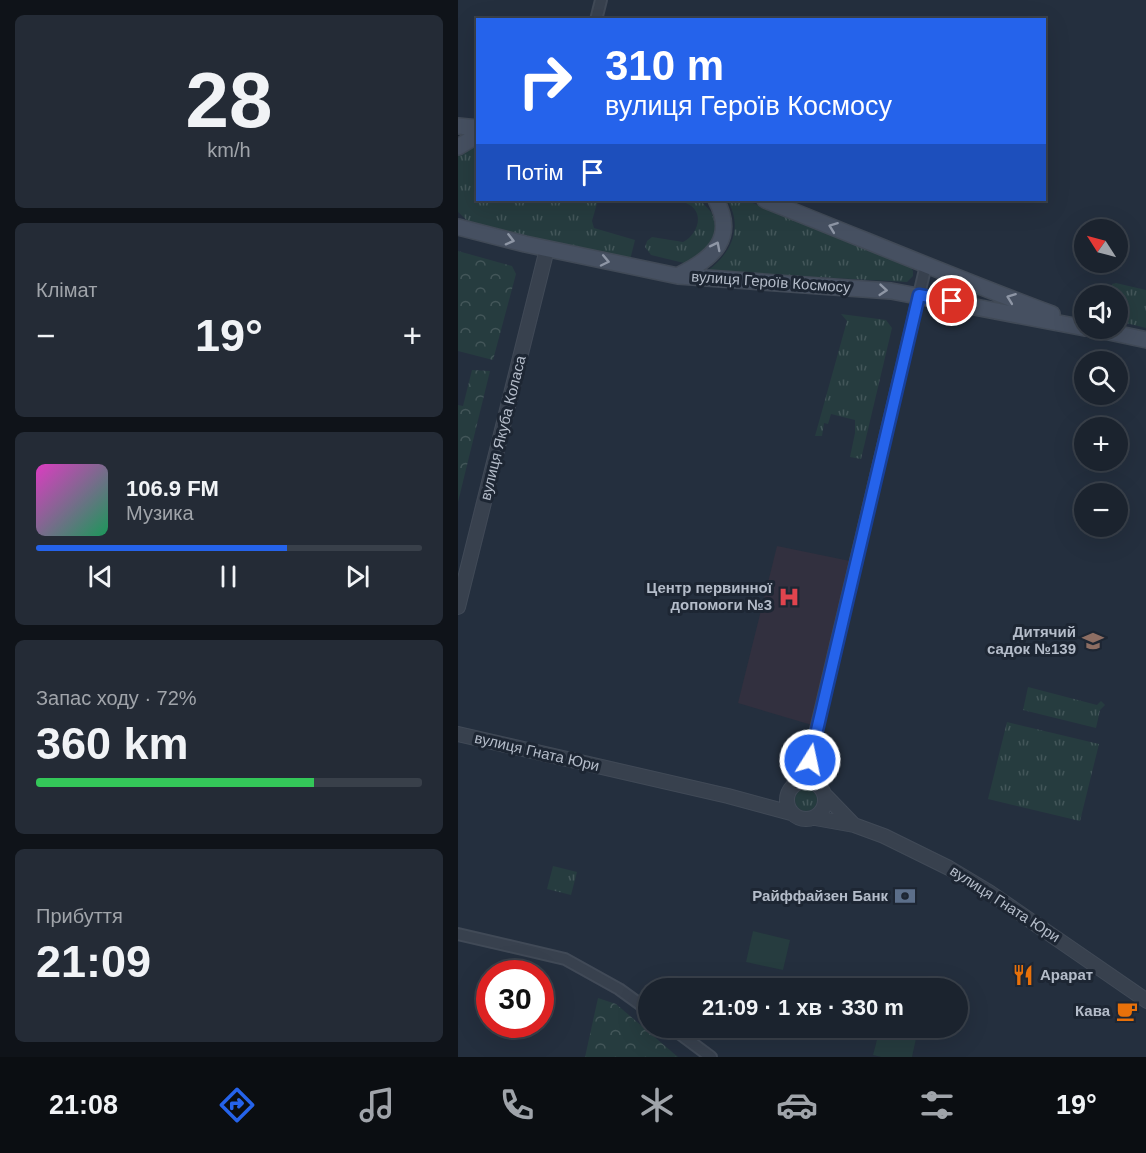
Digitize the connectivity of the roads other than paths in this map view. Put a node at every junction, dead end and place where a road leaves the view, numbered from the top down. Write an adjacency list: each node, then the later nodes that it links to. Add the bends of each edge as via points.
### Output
1 (601, 0): 2 (street)
2 (596, 18)
3 (458, 126): 4 (main road)
4 (476, 128)
5 (476, 136): 6 (main road)
6 (458, 147)
7 (717, 201): 13 (main road, one-way to 7, via 711,257 720,243 724,226)
8 (768, 201): 12 (main road, вулиця Героїв Космосу, one-way to 8)
9 (458, 219): 10 (main road)
10 (465, 228): 11 (main road, вулиця Героїв Космосу, one-way to 11)
11 (548, 249): 13 (main road, вулиця Героїв Космосу, one-way to 13); 19 (street, вулиця Якуба Коласа)
12 (926, 265): 14 (street); 15 (main road, вулиця Героїв Космосу, one-way to 12)
13 (678, 276): 14 (main road, вулиця Героїв Космосу, one-way to 14)
14 (919, 295): 16 (main road, вулиця Героїв Космосу); 22 (street, via 816,729 810,760 812,774)
15 (1074, 323)
16 (1074, 325)
17 (1128, 336): 18 (main road)
18 (1146, 340)
19 (458, 607)
20 (458, 734): 23 (street, вулиця Гната Юри)
21 (791, 788): 22 (street, via 808,781); 23 (street); 24 (street, via 787,801)
22 (822, 791): 25 (street, via 824,809); 26 (street, вулиця Гната Юри)
23 (756, 803): 24 (street, вулиця Гната Юри)
24 (791, 813): 25 (street, via 802,819)
25 (815, 818): 26 (street, вулиця Гната Юри)
26 (854, 825): 28 (street, вулиця Гната Юри, via 900,842 989,892)
27 (458, 934): 29 (street, via 565,959)
28 (1146, 1001)
29 (638, 1003)
30 (685, 1038): 31 (street)
31 (711, 1057)

